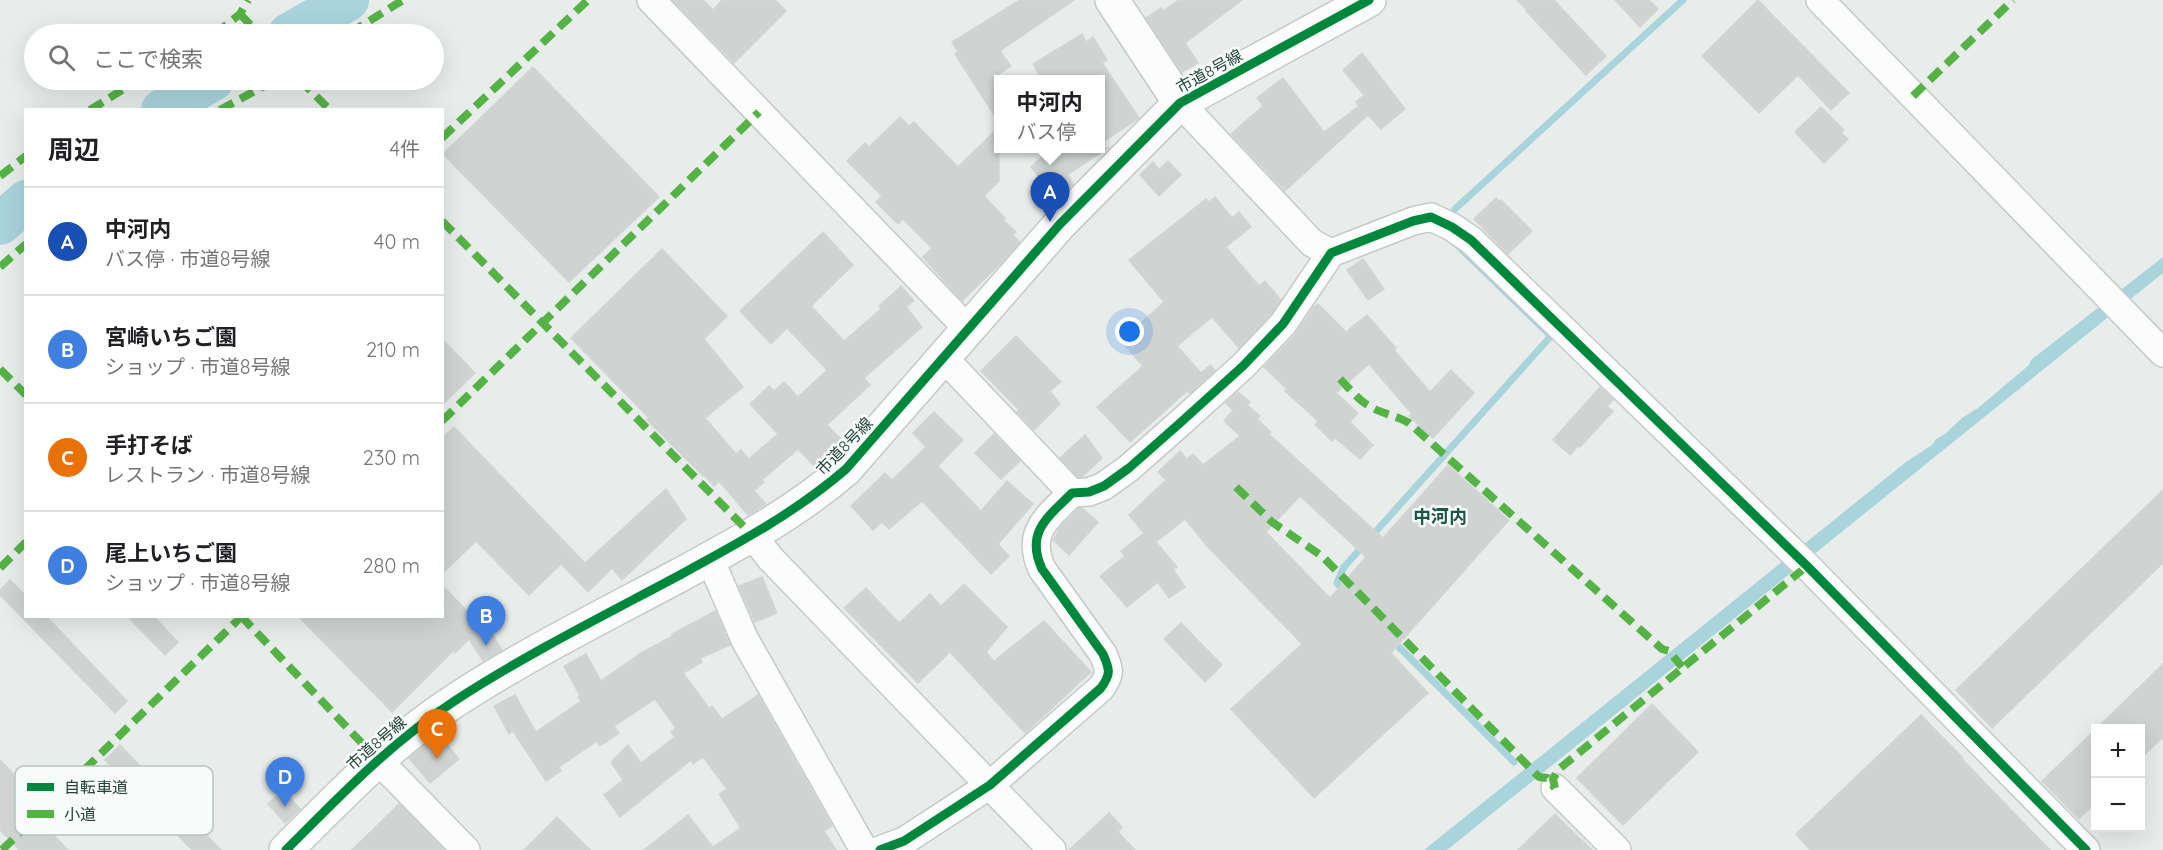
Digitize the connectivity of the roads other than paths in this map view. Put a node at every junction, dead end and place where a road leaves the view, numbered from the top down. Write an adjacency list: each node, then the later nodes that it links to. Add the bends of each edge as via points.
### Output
1 (651, 0): 7 (street)
2 (1369, 0): 5 (street, 市道8号線)
3 (1820, 0): 8 (street)
4 (1115, 1): 5 (street)
5 (1180, 103): 6 (street, via 1312,243); 7 (street, 市道8号線, via 1060,224)
6 (1332, 253): 10 (street, via 1283,324 1243,366 1129,468 1104,486); 22 (street, via 1431,217 1471,240 1797,557)
7 (968, 329): 9 (street, 市道8号線)
8 (2163, 353)
9 (943, 357): 10 (street); 11 (street, 市道8号線, via 846,470 816,495)
10 (1072, 493): 14 (street, via 1040,528 1035,539 1036,557 1103,654 1109,669 1107,680)
11 (753, 536): 12 (street, 市道8号線); 14 (street, via 778,567)
12 (710, 559): 13 (street, 市道8号線, via 538,651 458,699); 18 (street, via 745,640)
13 (377, 759): 16 (street, 市道8号線); 17 (street)
14 (990, 785): 19 (street, via 904,842); 20 (street)
15 (1555, 788): 21 (street)
16 (286, 850)
17 (466, 850)
18 (864, 850)
19 (880, 850)
20 (1052, 850)
21 (1617, 850)
22 (2086, 850)

